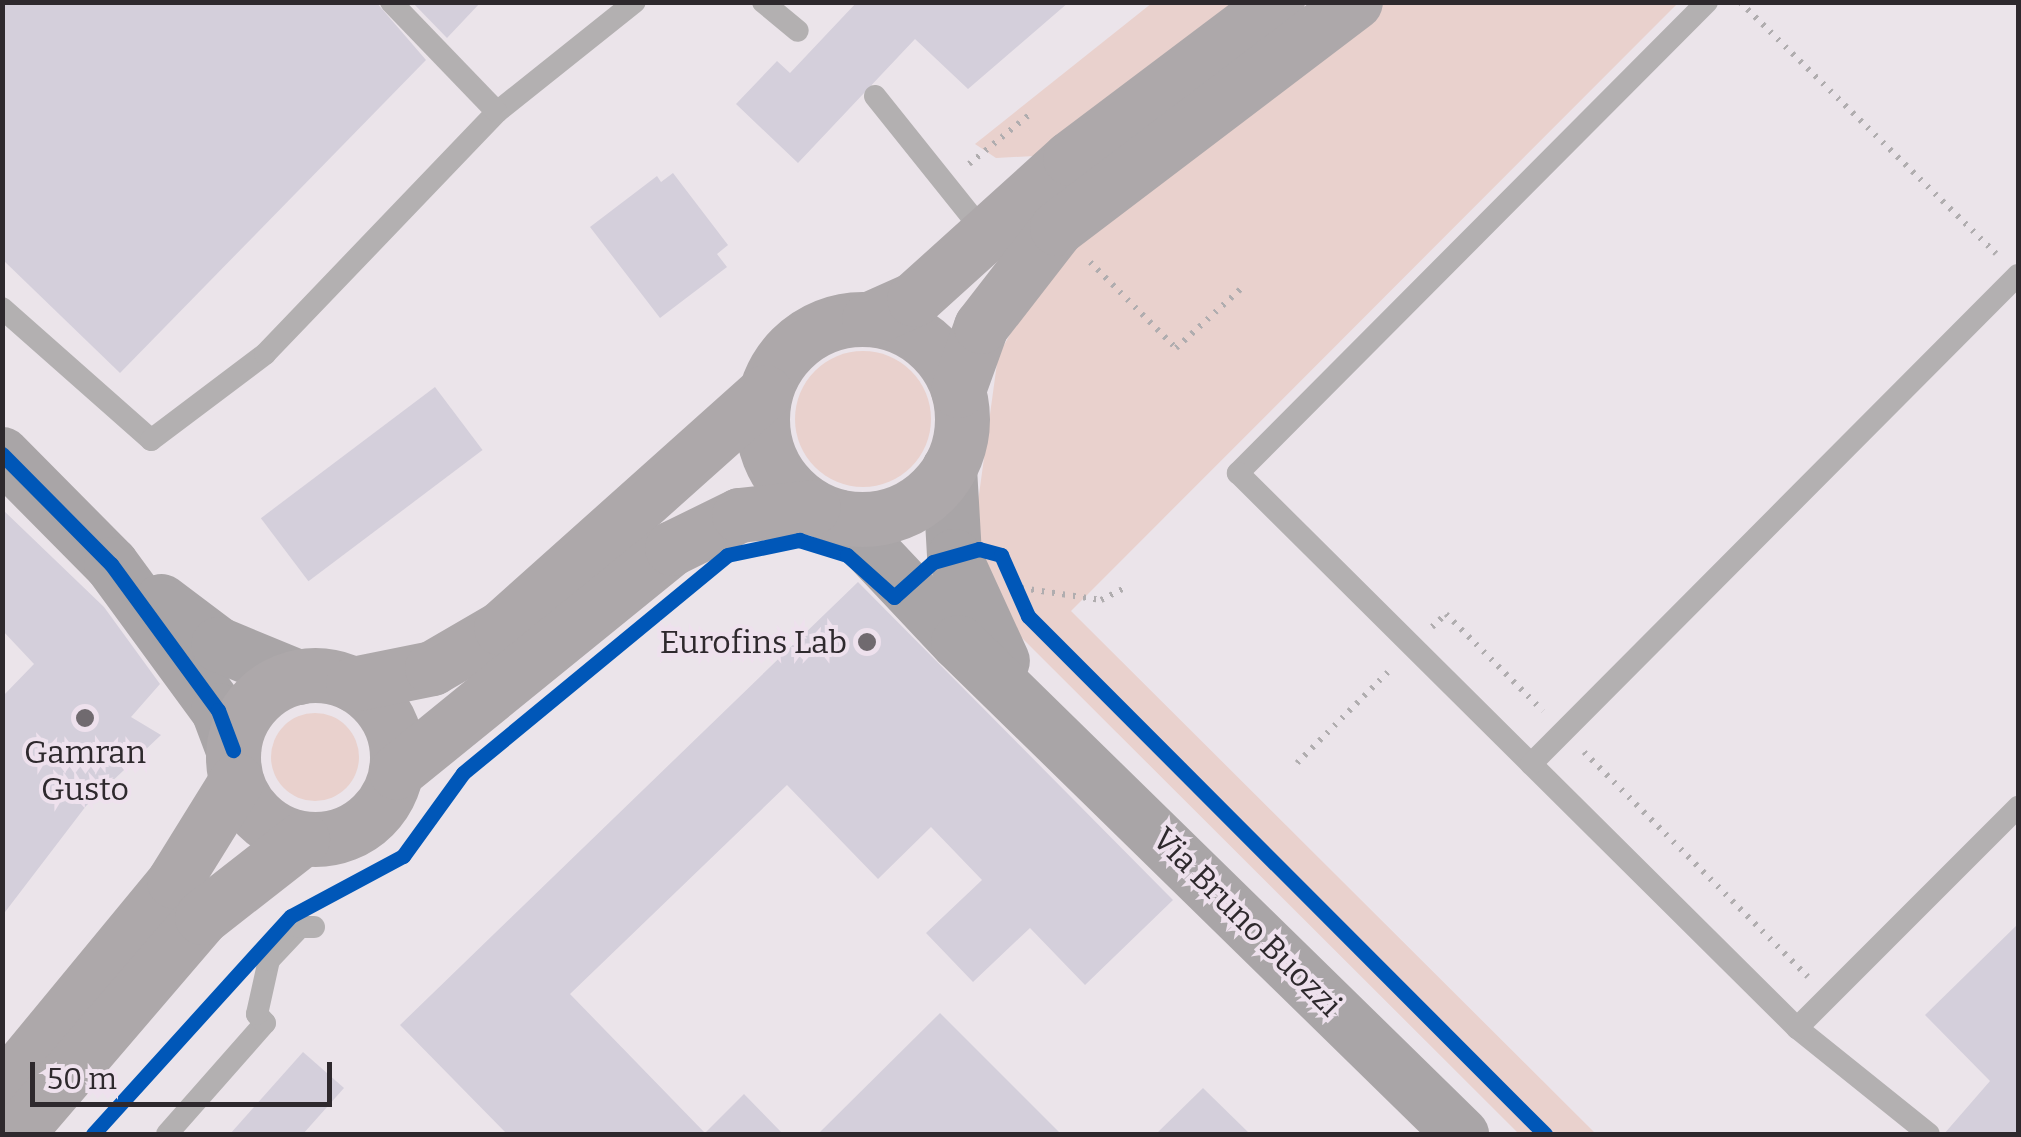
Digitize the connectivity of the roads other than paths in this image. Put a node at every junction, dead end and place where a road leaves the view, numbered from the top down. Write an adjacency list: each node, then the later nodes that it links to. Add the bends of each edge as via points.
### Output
1 (391, 2): 9 (lane)
2 (635, 2): 9 (lane)
3 (763, 2): 7 (lane)
4 (1277, 2): 10 (main road, via 1114,123)
5 (1355, 2): 14 (main road, via 1058,228 981,326)
6 (1706, 2): 23 (lane, via 1238,472)
7 (798, 31)
8 (875, 96): 10 (lane)
9 (497, 112): 12 (lane, via 265,354 151,440)
10 (984, 232): 13 (main road, via 914,298)
11 (2018, 275): 23 (lane)
12 (2, 308)
13 (869, 319): 14 (main road, via 914,333 948,368); 15 (main road, via 810,332 777,364)
14 (958, 390): 17 (main road, via 960,438)
15 (765, 392): 18 (main road, via 766,449 784,482); 21 (main road, via 501,628 432,668)
16 (2, 454): 19 (main road)
17 (949, 468): 18 (main road, via 903,510); 22 (main road, Via Bruno Buozzi, via 954,556 980,626)
18 (826, 512): 22 (main road, Via Bruno Buozzi); 25 (main road, via 739,515 672,548 535,662 456,716)
19 (110, 564): 20 (main road, via 218,644); 24 (main road, via 218,710)
20 (298, 677): 21 (main road); 24 (main road, via 249,707)
21 (353, 684): 25 (main road, via 389,721)
22 (1033, 710): 33 (main road, Via Bruno Buozzi)
23 (1531, 764): 29 (lane)
24 (234, 766): 27 (main road, via 260,819); 30 (main road, via 174,882)
25 (396, 772): 27 (main road, via 378,810 356,828)
26 (2018, 808): 29 (lane)
27 (302, 839): 31 (main road, via 202,917)
28 (314, 926): 32 (lane, via 300,927 269,960 257,1014 265,1023)
29 (1797, 1028): 34 (lane)
30 (2, 1090)
31 (16, 1134)
32 (168, 1134)
33 (1461, 1134)
34 (1929, 1134)

